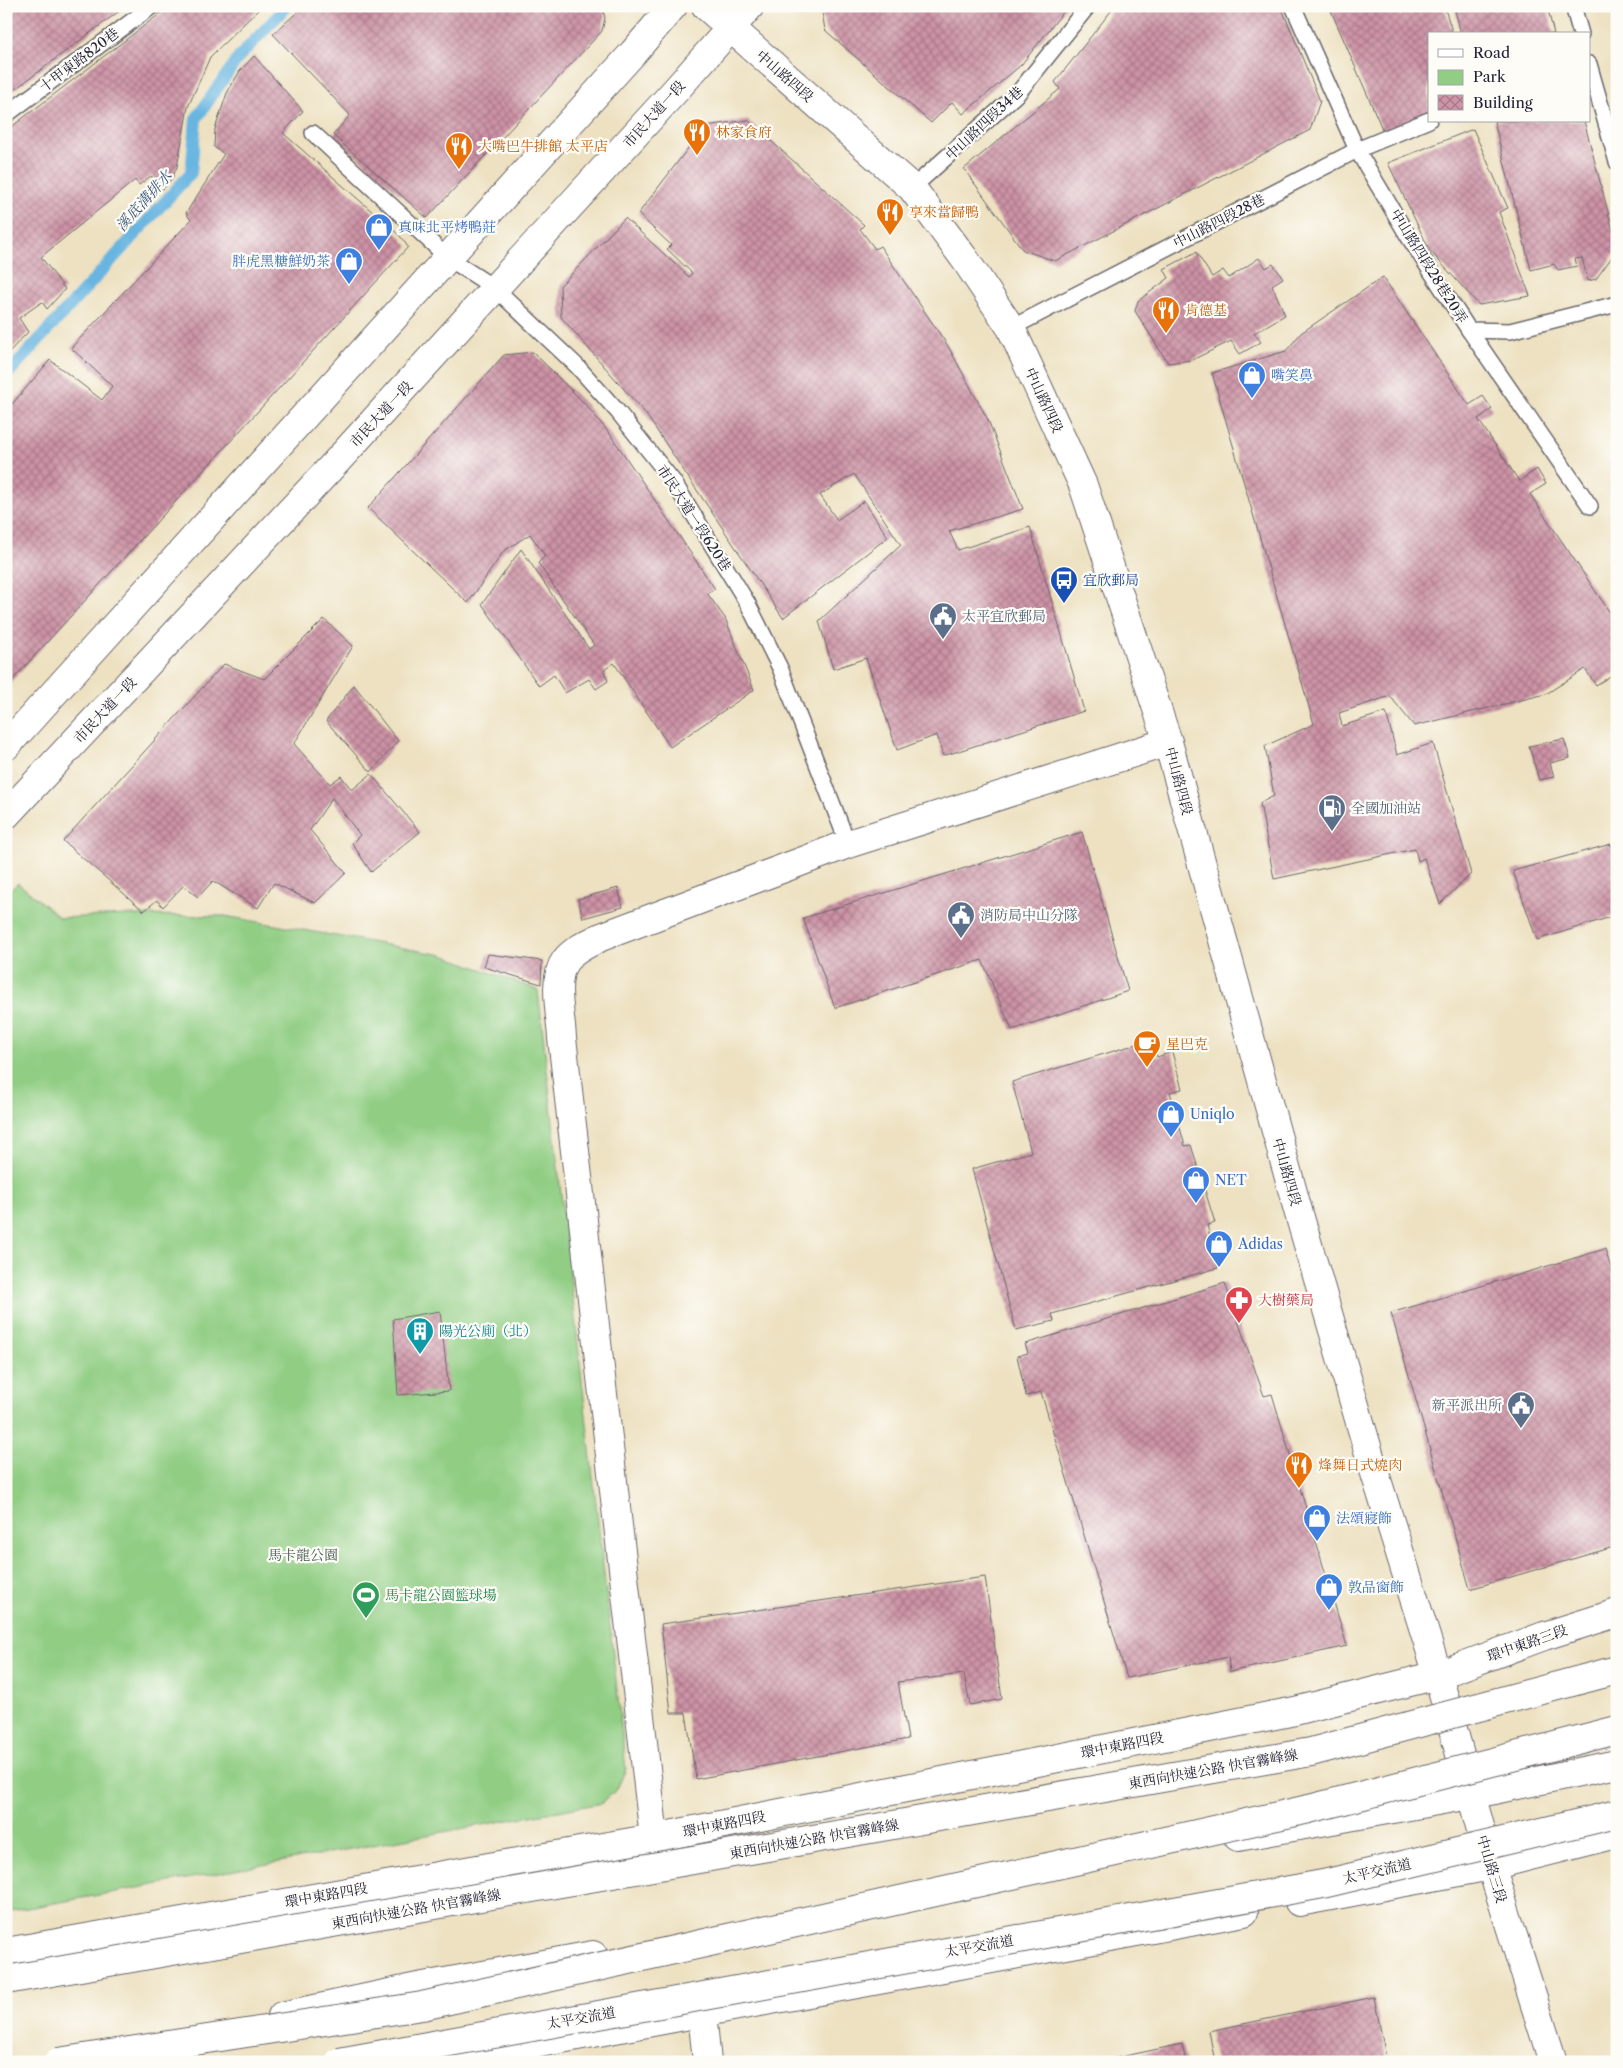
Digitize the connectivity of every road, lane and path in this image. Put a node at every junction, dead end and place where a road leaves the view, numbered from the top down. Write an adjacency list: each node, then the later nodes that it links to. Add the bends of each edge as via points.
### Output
1 (152, 6): 11 (lane, 十甲東路820巷)
2 (672, 6): 17 (main road)
3 (706, 6): 8 (main road, 中山路四段)
4 (750, 6): 8 (main road, 市民大道一段)
5 (1088, 6): 16 (lane, 中山路四段34巷, via 1018,93)
6 (1294, 6): 14 (lane, 中山路四段28巷20弄)
7 (1573, 6): 9 (lane)
8 (730, 28): 16 (main road, 中山路四段); 18 (main road, 市民大道一段)
9 (1580, 32)
10 (1590, 68): 15 (lane)
11 (6, 115)
12 (1428, 120): 14 (lane, 中山路四段28巷)
13 (313, 133): 17 (lane, 市民大道一段620巷)
14 (1357, 150): 20 (lane, 中山路四段28巷); 21 (lane, 中山路四段28巷20弄)
15 (1617, 162)
16 (912, 188): 20 (main road, 中山路四段)
17 (448, 258): 18 (lane, 市民大道一段620巷); 24 (main road)
18 (496, 289): 25 (main road, 市民大道一段); 26 (lane, 市民大道一段620巷, via 583,373 673,482 748,604 780,668)
19 (1617, 304): 21 (lane, 中山路四段28巷20弄, via 1510,331)
20 (1011, 328): 23 (main road, 中山路四段, via 1083,485)
21 (1469, 330): 22 (lane)
22 (1590, 506)
23 (1168, 742): 26 (main road); 29 (main road, 中山路四段, via 1299,1214)
24 (6, 746)
25 (6, 815)
26 (848, 844): 35 (main road, via 601,937 579,949 559,971 557,995)
27 (1617, 1613): 29 (main road, 環中東路三段)
28 (1617, 1670): 38 (main road, 東西向快速公路 快官霧峰線, bridge, via 1312,1752)
29 (1438, 1675): 32 (main road, 中山路三段); 35 (main road, 環中東路四段, via 1295,1711)
30 (1617, 1730): 40 (main road, bridge, via 1309,1808 422,2006)
31 (1617, 1764): 32 (main road)
32 (1470, 1795): 36 (main road, 中山路三段); 40 (main road, via 418,1987)
33 (1617, 1814): 41 (main road, 太平交流道, bridge, via 1323,1884)
34 (1617, 1834): 36 (main road)
35 (654, 1838): 37 (main road, 環中東路四段)
36 (1491, 1866): 39 (main road); 44 (main road, 中山路三段)
37 (6, 1952)
38 (6, 1980)
39 (702, 2013): 42 (main road); 43 (main road)
40 (59, 2062)
41 (338, 2062)
42 (437, 2062)
43 (707, 2062)
44 (1553, 2062)

